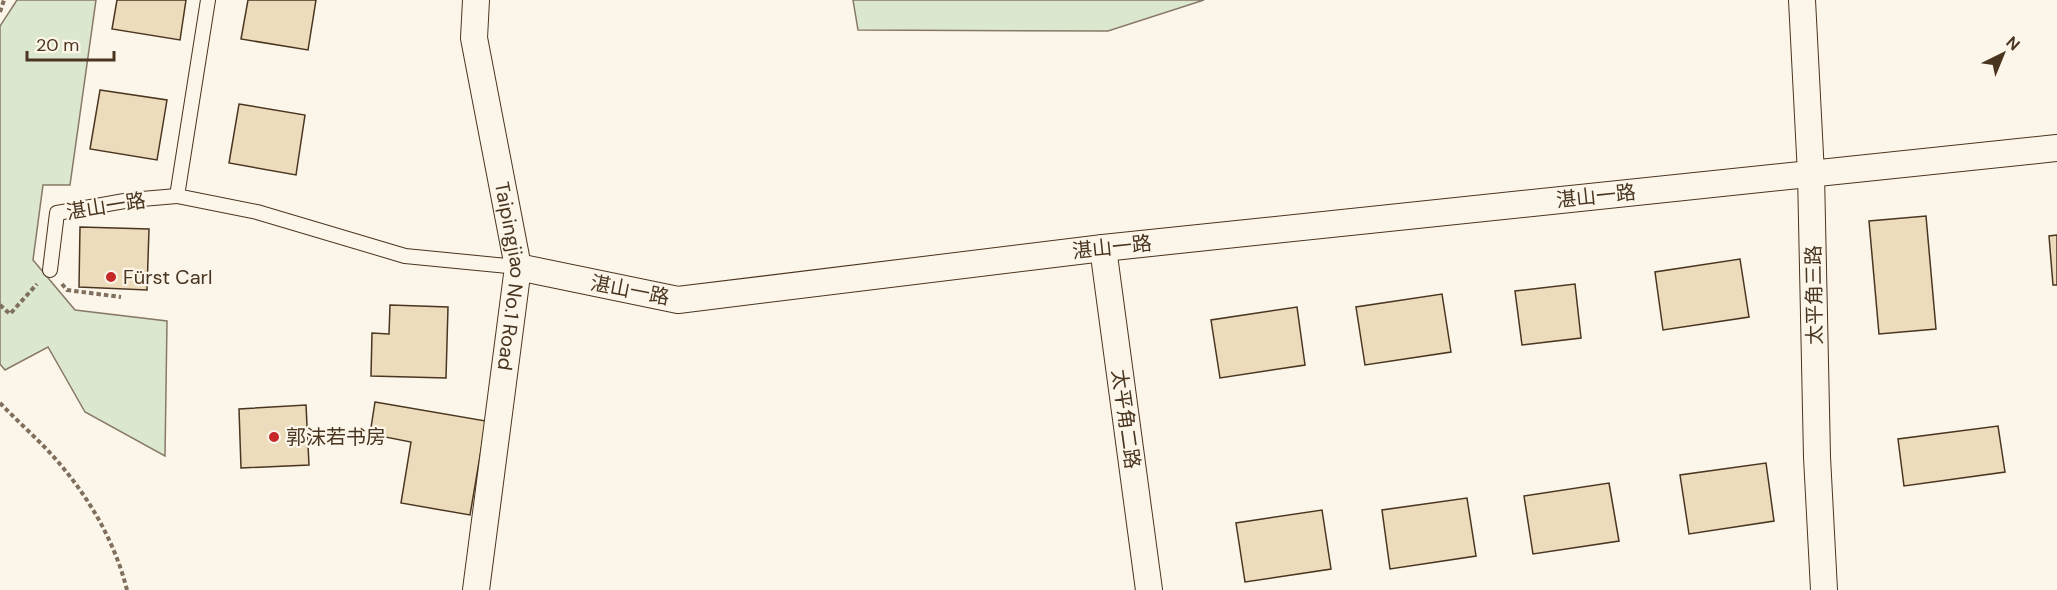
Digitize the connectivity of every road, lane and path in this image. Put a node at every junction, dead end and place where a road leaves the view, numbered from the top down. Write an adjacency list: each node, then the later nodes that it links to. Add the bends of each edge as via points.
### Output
1 (4, 0): 5 (path)
2 (208, 0): 8 (lane)
3 (476, 0): 10 (street, Taipingjiao No.1 Road, via 474,38)
4 (1802, 0): 7 (street, 太平角三路)
5 (0, 12)
6 (2057, 148): 7 (street, 湛山一路)
7 (1811, 174): 9 (street, 湛山一路); 18 (street, 太平角三路)
8 (177, 196): 10 (lane, 湛山一路, via 257,212 405,255); 11 (lane, 湛山一路, via 57,213)
9 (1103, 248): 10 (street, 湛山一路, via 678,300); 17 (street, 太平角二路)
10 (518, 267): 16 (street, Taipingjiao No.1 Road)
11 (51, 270): 12 (path, via 67,290); 13 (path, via 10,314)
12 (121, 297)
13 (0, 305)
14 (0, 403): 15 (path, via 64,468 99,517)
15 (127, 590)
16 (476, 590)
17 (1149, 590)
18 (1824, 590)

